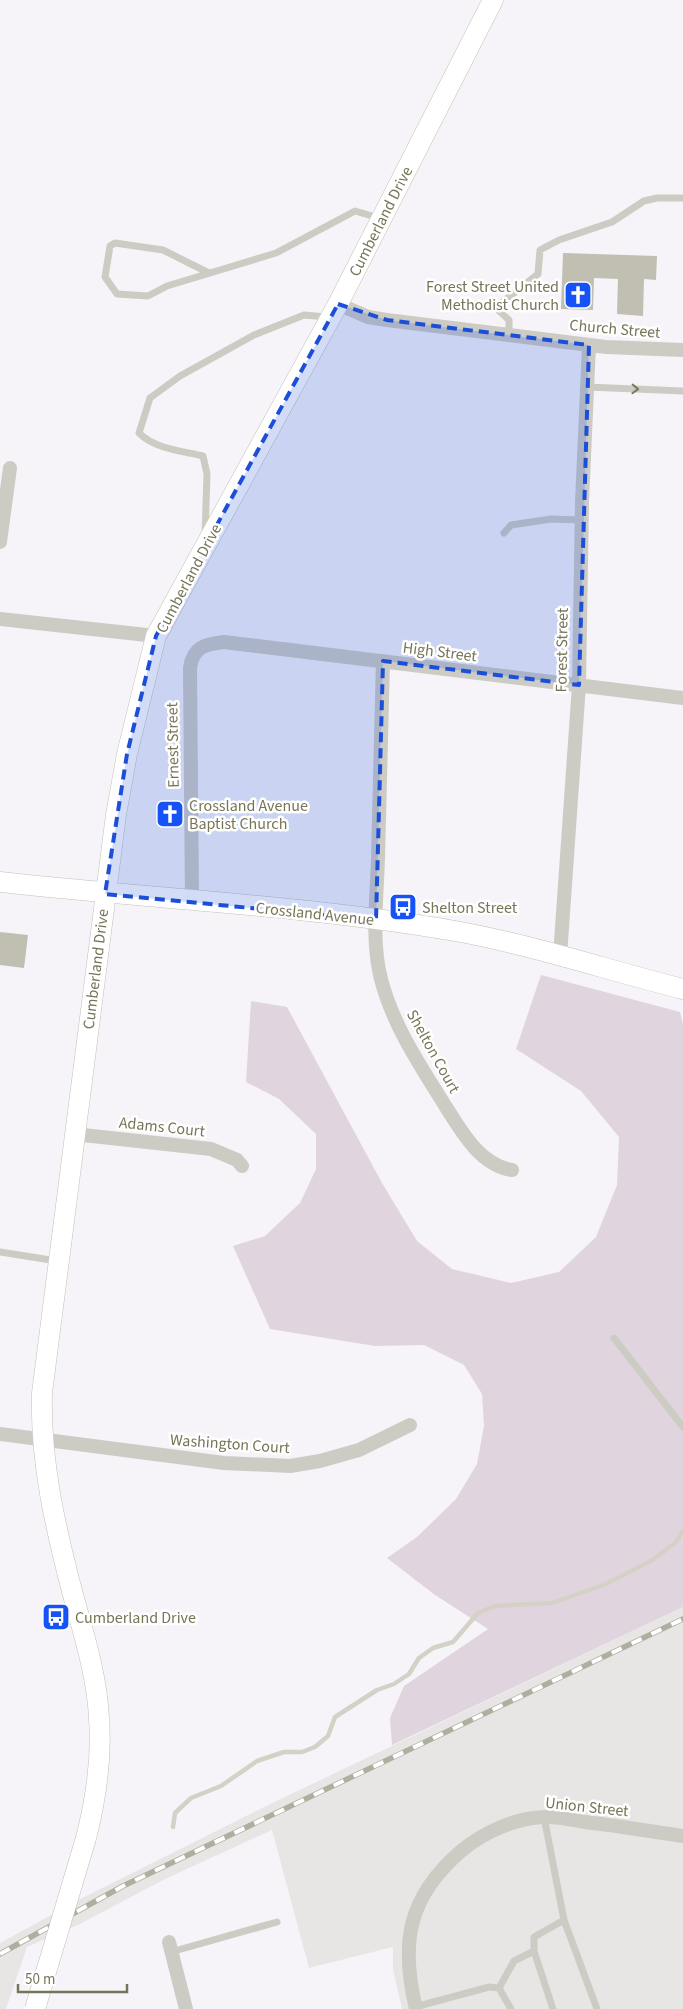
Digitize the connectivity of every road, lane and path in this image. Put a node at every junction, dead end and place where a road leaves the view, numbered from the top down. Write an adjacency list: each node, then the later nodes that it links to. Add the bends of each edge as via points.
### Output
1 (493, 0): 3 (main road, Cumberland Drive)
2 (683, 198): 6 (lane, via 644,201 612,222 540,250 538,274 497,309 509,320)
3 (382, 218): 4 (lane, via 354,211 276,253); 5 (main road, Cumberland Drive)
4 (210, 273): 4 (lane, via 167,286 148,296 116,294 104,277 110,246 115,243 163,250)
5 (334, 310): 6 (street, Church Street, via 387,320); 15 (main road, Cumberland Drive); 15 (lane, via 304,315 254,335 180,376 150,398 139,433 169,448 203,456 207,474)
6 (509, 334): 7 (street, Church Street)
7 (589, 345): 8 (street, Church Street); 9 (street, Forest Street)
8 (683, 350)
9 (587, 387): 10 (lane, one-way to 10); 12 (street, Forest Street)
10 (683, 391)
11 (10, 468): 14 (street)
12 (581, 520): 13 (lane, via 551,519 511,525); 20 (street, Forest Street)
13 (504, 533)
14 (0, 542)
15 (205, 546): 17 (main road, Cumberland Drive)
16 (0, 619): 17 (street)
17 (156, 636): 23 (main road, Cumberland Drive, via 127,754)
18 (196, 651): 19 (street, High Street, via 203,645 224,642); 24 (street, Ernest Street, via 191,659 189,681)
19 (383, 661): 20 (street, High Street); 25 (street)
20 (579, 685): 21 (street, High Street); 26 (street, Forest Street)
21 (683, 698)
22 (0, 882): 23 (main road, Crossland Avenue)
23 (105, 894): 24 (main road, Crossland Avenue); 28 (main road, Cumberland Drive)
24 (192, 900): 25 (main road, Crossland Avenue)
25 (376, 920): 26 (main road, Crossland Avenue, via 474,935); 30 (street, Shelton Court, via 380,977 387,1001 409,1046 447,1109 478,1152 501,1169)
26 (560, 956): 27 (main road, Crossland Avenue)
27 (683, 989)
28 (74, 1134): 29 (street, Adams Court, via 211,1149 237,1160); 32 (main road, Cumberland Drive)
29 (242, 1166)
30 (512, 1170)
31 (0, 1252): 32 (lane)
32 (57, 1261): 37 (main road, Cumberland Drive, via 42,1393)
33 (614, 1338): 35 (lane)
34 (410, 1425): 37 (street, Washington Court, via 359,1450 290,1466 224,1462)
35 (683, 1427)
36 (0, 1434): 37 (street, Washington Court)
37 (42, 1441): 46 (main road, Cumberland Drive, bridge, via 54,1516 90,1662 100,1717 98,1775 86,1838)
38 (544, 1817): 39 (street, Union Street); 40 (lane); 45 (street, Union Street, via 517,1822 473,1841 440,1869 425,1890 410,1933 409,1964)
39 (683, 1836)
40 (564, 1920): 43 (lane, via 534,1937); 50 (lane)
41 (277, 1922): 42 (lane)
42 (170, 1947): 47 (street)
43 (534, 1952): 44 (lane, via 514,1961); 49 (lane)
44 (499, 1988): 45 (lane); 48 (lane)
45 (415, 2008)
46 (34, 2009)
47 (186, 2009)
48 (511, 2009)
49 (553, 2009)
50 (598, 2009)

